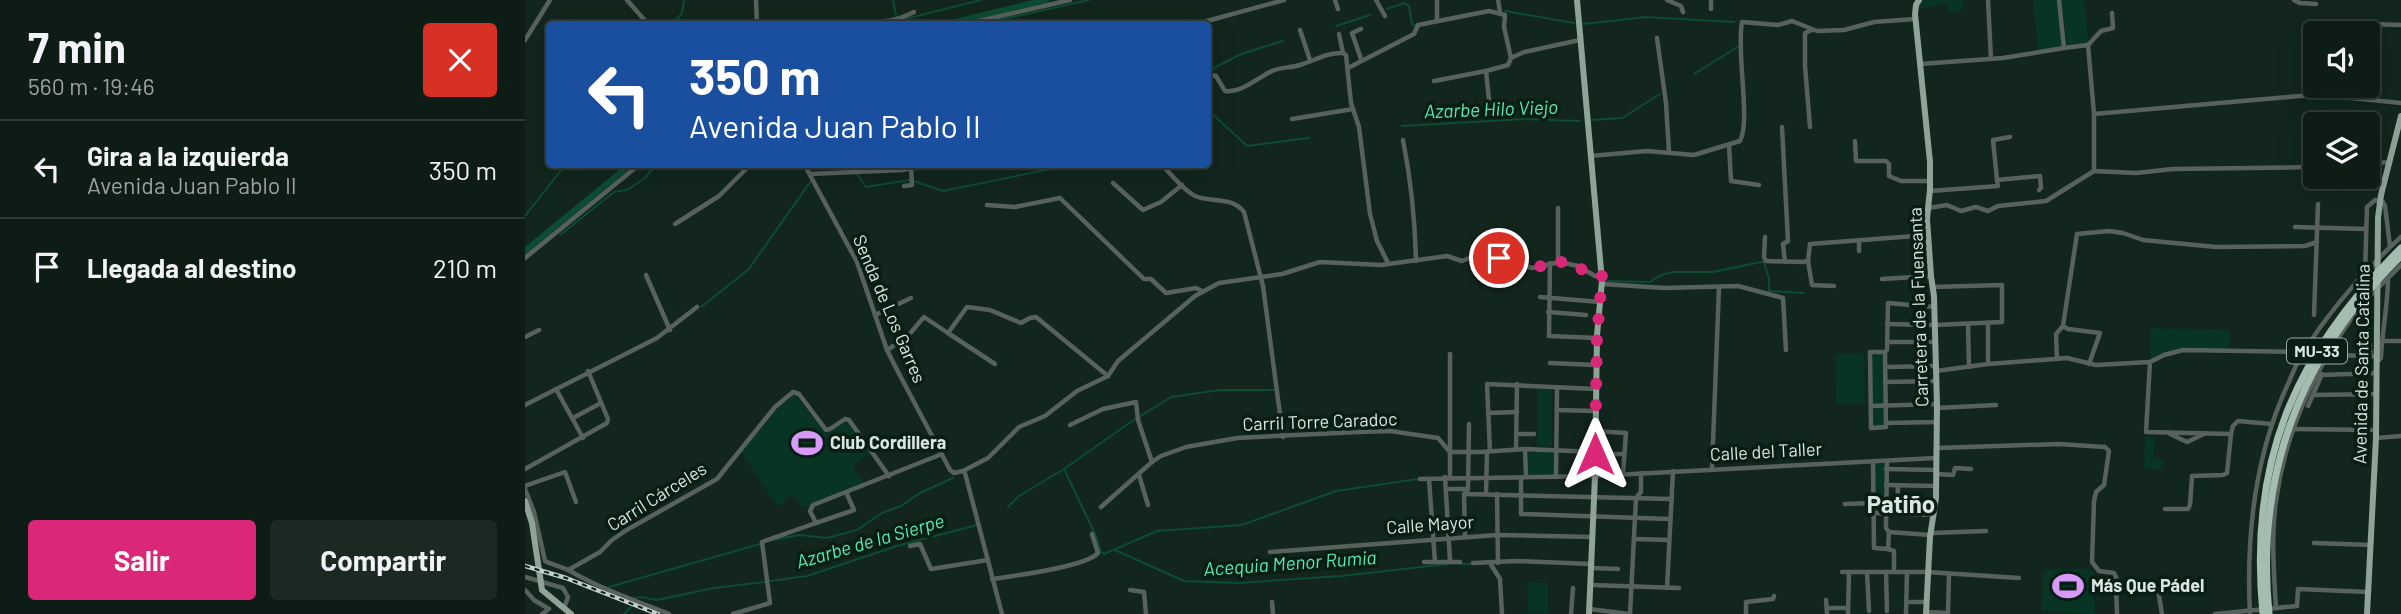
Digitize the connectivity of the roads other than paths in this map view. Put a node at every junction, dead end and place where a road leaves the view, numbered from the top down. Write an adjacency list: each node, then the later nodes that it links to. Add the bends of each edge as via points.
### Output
1 (550, 0): 39 (street)
2 (627, 0): 26 (street)
3 (757, 0): 27 (street)
4 (1070, 0): 29 (street)
5 (1284, 0): 30 (street)
6 (1335, 0): 18 (street)
7 (1376, 0): 24 (street)
8 (1437, 0): 31 (street)
9 (1498, 0): 21 (street)
10 (1577, 0): 40 (main road)
11 (1667, 0): 22 (street, via 1681,6)
12 (1711, 0): 19 (street)
13 (1917, 0): 25 (main road, Carretera de la Fuensanta)
14 (1988, 0): 46 (street)
15 (2059, 0): 42 (street)
16 (2294, 0): 17 (street)
17 (2316, 4)
18 (1338, 9)
19 (1711, 9)
20 (914, 12): 28 (street)
21 (1500, 12): 31 (street, via 1489,10); 44 (street, via 1505,15)
22 (1682, 12)
23 (2112, 13): 41 (street, via 2113,27 2101,31)
24 (1385, 16)
25 (1915, 19): 36 (street); 48 (main road, Carretera de la Fuensanta)
26 (645, 21)
27 (757, 21)
28 (894, 21)
29 (978, 21)
30 (1207, 21)
31 (1437, 21): 45 (street, via 1418,25 1414,34)
32 (2380, 24): 33 (street)
33 (2401, 25)
34 (1361, 29): 45 (street, via 1352,33)
35 (1300, 30): 47 (street)
36 (1813, 30): 60 (street, via 1805,33); 64 (street, via 1792,21 1742,23 1743,137)
37 (1339, 34): 43 (street)
38 (1657, 38): 66 (street)
39 (525, 40)
40 (1580, 40): 44 (street); 67 (main road)
41 (2088, 45): 42 (street); 56 (street)
42 (2064, 48): 46 (street)
43 (1343, 53): 47 (street); 49 (street)
44 (1511, 58): 50 (street, via 1508,65)
45 (1361, 59): 49 (street)
46 (1991, 59): 48 (street)
47 (1310, 60): 51 (street, via 1272,71 1230,92)
48 (1920, 64): 81 (main road, Carretera de la Fuensanta)
49 (1348, 68): 54 (street)
50 (1486, 71): 52 (street); 55 (street)
51 (1211, 75)
52 (1434, 81)
53 (2401, 103): 56 (street, via 2322,95)
54 (1353, 109): 58 (street); 111 (street, via 1370,214)
55 (1490, 109)
56 (2094, 114): 78 (street)
57 (2401, 116): 65 (main road, Avenida de Santa Catalina)
58 (1292, 119)
59 (1782, 127): 110 (street)
60 (1810, 127)
61 (2010, 137): 80 (street, via 1993,140)
62 (1403, 140): 107 (street, via 1413,200)
63 (1855, 141): 81 (street, via 1856,161 1886,161 1894,180)
64 (1729, 145): 66 (street, via 1694,155); 84 (street, via 1731,181)
65 (2397, 147): 68 (main road, Avenida de Santa Catalina)
66 (1669, 152): 67 (street)
67 (1590, 156): 120 (main road)
68 (2389, 162): 69 (street); 88 (main road, Avenida de Santa Catalina)
69 (2380, 163)
70 (2303, 167): 78 (street)
71 (635, 168): 106 (street)
72 (747, 168): 93 (street, via 719,196)
73 (808, 168): 79 (street, Senda de Los Garres)
74 (816, 168): 79 (street)
75 (907, 168): 79 (street)
76 (911, 168): 85 (street, via 912,185)
77 (1165, 168): 83 (street)
78 (2094, 171): 92 (street, via 2046,201 1988,211 1976,207 1961,211 1947,205)
79 (813, 174): 133 (street, Senda de Los Garres, via 857,262)
80 (1997, 180): 86 (street, via 2040,176); 87 (street, via 1998,186)
81 (1930, 181): 87 (main road, Carretera de la Fuensanta)
82 (1113, 183): 83 (street, via 1143,210)
83 (1182, 185): 117 (street, via 1193,195 1238,205 1246,219)
84 (1759, 185)
85 (904, 186)
86 (2039, 190)
87 (1930, 191): 92 (main road, Carretera de la Fuensanta)
88 (2380, 200): 96 (street, via 2368,204); 102 (street, via 2385,206); 156 (main road, Avenida de Santa Catalina)
89 (2318, 204): 95 (street)
90 (987, 205): 124 (street, via 1016,207 1060,198 1162,291)
91 (1558, 208): 109 (street)
92 (1928, 208): 97 (main road, Carretera de la Fuensanta)
93 (675, 224)
94 (2295, 227): 95 (street)
95 (2318, 227): 96 (street); 101 (street)
96 (2366, 229): 114 (street)
97 (1929, 235): 100 (street); 116 (main road, Carretera de la Fuensanta)
98 (1765, 237): 110 (street, via 1766,261)
99 (2401, 237): 102 (street)
100 (1859, 240): 104 (street); 108 (street, via 1810,244)
101 (2317, 242): 135 (street); 140 (street, via 2216,247 2143,240 2109,231 2077,234)
102 (2390, 247): 114 (street)
103 (2401, 248): 313 (highway, MU-33, via 2336,321 2290,404 2264,501 2260,545)
104 (1859, 251)
105 (2401, 256): 313 (highway, MU-33, via 2335,334 2295,407 2270,502)
106 (525, 258)
107 (1416, 261): 111 (street); 112 (street, via 1447,257 1462,261 1479,254 1532,268)
108 (1808, 261): 110 (street); 121 (street, via 1812,285)
109 (1558, 262): 112 (street); 120 (street, via 1578,266)
110 (1785, 262)
111 (1388, 263): 117 (street, via 1320,262)
112 (1550, 263): 127 (street)
113 (2401, 265): 118 (street)
114 (2365, 274): 153 (street)
115 (646, 275): 142 (street)
116 (1931, 276): 119 (street); 123 (main road, Carretera de la Fuensanta)
117 (1259, 277): 124 (street, via 1219,283); 203 (street)
118 (2388, 277): 129 (street); 146 (street)
119 (1882, 279)
120 (1602, 280): 122 (street, via 1665,288); 128 (main road)
121 (1835, 286)
122 (1719, 287): 151 (street, via 1738,286 1783,298); 221 (street)
123 (1933, 287): 131 (main road, Carretera de la Fuensanta); 138 (street, via 2002,285 2002,322)
124 (1202, 291): 170 (street, via 1118,361)
125 (1540, 297): 127 (street)
126 (911, 298): 133 (street)
127 (1548, 298): 128 (street); 132 (street)
128 (1601, 302): 145 (main road)
129 (2364, 302): 155 (street); 156 (street)
130 (697, 307): 142 (street)
131 (1935, 307): 136 (street, via 1888,303); 139 (main road, Carretera de la Fuensanta)
132 (1548, 312): 134 (street); 145 (street, via 1549,336)
133 (876, 315): 150 (street, Senda de Los Garres)
134 (1586, 315)
135 (2314, 315)
136 (1887, 324): 139 (street); 148 (street)
137 (1968, 324): 138 (street); 139 (street); 165 (street)
138 (1987, 324): 161 (street)
139 (1935, 325): 149 (main road, Carretera de la Fuensanta)
140 (2063, 326): 157 (street, via 2056,334); 162 (street, via 2100,333)
141 (539, 330): 144 (street)
142 (670, 330): 167 (street)
143 (947, 332): 150 (street, via 924,317 907,337); 160 (street); 170 (street, via 967,307 990,310 1021,323 1036,317)
144 (525, 337)
145 (1597, 338): 163 (main road)
146 (2382, 341): 147 (street); 156 (street, via 2381,358)
147 (2401, 341)
148 (1887, 342): 149 (street); 152 (street)
149 (1936, 342): 166 (main road, Carretera de la Fuensanta)
150 (887, 350): 214 (street, Senda de Los Garres)
151 (1786, 350)
152 (1885, 352): 164 (street); 183 (street, via 1870,352)
153 (2303, 352): 158 (street, via 2183,350); 194 (street)
154 (1450, 354): 210 (street)
155 (2328, 355): 156 (street); 169 (street)
156 (2375, 358): 168 (main road, Avenida de Santa Catalina)
157 (2057, 359): 161 (street); 162 (street)
158 (2150, 362): 162 (street); 201 (street, via 2146,432)
159 (1550, 363): 163 (street)
160 (995, 364)
161 (1988, 364): 165 (street)
162 (2089, 364)
163 (1596, 365): 176 (main road)
164 (1885, 367): 166 (street); 172 (street)
165 (1969, 367): 166 (street)
166 (1936, 369): 171 (main road, Carretera de la Fuensanta)
167 (588, 371): 175 (street); 179 (street)
168 (2377, 373): 169 (street); 178 (main road, Avenida de Santa Catalina)
169 (2320, 374): 177 (street)
170 (1108, 376): 224 (street, via 1019,427 988,458)
171 (1936, 381): 172 (street); 184 (main road, Carretera de la Fuensanta)
172 (1885, 382): 181 (street)
173 (1517, 384): 174 (street); 188 (street); 189 (street, via 1487,384)
174 (1557, 387): 176 (street); 186 (street)
175 (556, 389): 180 (street); 190 (street)
176 (1595, 389): 187 (main road)
177 (2313, 390): 178 (street); 185 (street); 196 (street)
178 (2377, 394): 205 (main road, Avenida de Santa Catalina)
179 (601, 403): 190 (street); 204 (street, via 607,423)
180 (525, 404)
181 (1885, 405): 183 (street); 184 (street); 192 (street)
182 (1996, 405): 184 (street)
183 (1871, 406): 192 (street, via 1871,428 1886,427)
184 (1937, 406): 191 (main road, Carretera de la Fuensanta)
185 (2308, 406)
186 (1557, 410): 187 (street); 209 (street)
187 (1595, 411): 198 (main road)
188 (1517, 412): 189 (street); 199 (street)
189 (1488, 413): 212 (street)
190 (573, 418): 204 (street)
191 (1937, 422): 192 (street); 206 (main road, Carretera de la Fuensanta)
192 (1886, 423)
193 (1469, 424): 211 (street)
194 (2272, 424): 201 (street, via 2238,421); 326 (street, via 2251,514)
195 (1070, 425): 219 (street, via 1103,409 1136,402)
196 (2294, 429): 197 (street); 318 (street, via 2275,503)
197 (2374, 430)
198 (1595, 431): 213 (main road); 215 (street, via 1626,433)
199 (1517, 434): 200 (street); 207 (street)
200 (1534, 434)
201 (2231, 435): 258 (street, via 2227,473 2192,476 2187,509)
202 (2401, 436): 205 (street)
203 (1283, 437): 210 (street, Carril Torre Caradoc, via 1390,432 1438,438); 219 (street, Carril Torre Caradoc, via 1237,438 1186,447)
204 (583, 438): 220 (street)
205 (2376, 438): 279 (main road, Avenida de Santa Catalina)
206 (1937, 448): 216 (main road, Carretera de la Fuensanta); 304 (street, via 2105,447 2109,451 2104,485 2094,502 2092,562 2099,571 2114,573)
207 (1516, 449): 208 (street, Carril Torre Caradoc); 212 (street, Carril Torre Caradoc)
208 (1525, 449): 209 (street, Carril Torre Caradoc); 237 (street)
209 (1556, 450): 213 (street, Carril Torre Caradoc); 235 (street)
210 (1450, 452): 211 (street, Carril Torre Caradoc); 232 (street)
211 (1468, 452): 212 (street, Carril Torre Caradoc); 233 (street)
212 (1489, 452): 234 (street)
213 (1595, 453): 215 (street, Carril Torre Caradoc); 231 (main road)
214 (942, 454): 224 (street, Senda de Los Garres, via 953,472); 230 (street)
215 (1624, 454): 228 (street)
216 (1937, 458): 218 (street, Calle del Taller); 227 (main road, Carretera de la Fuensanta)
217 (1873, 461): 218 (street, Calle del Taller); 221 (street, Calle del Taller); 254 (street)
218 (1887, 461): 222 (street)
219 (1152, 462): 229 (street, Carril Torre Caradoc)
220 (525, 469)
221 (1712, 469): 225 (street, Calle del Taller)
222 (1886, 469): 227 (street); 239 (street)
223 (1971, 469): 227 (street, via 1955,468 1953,475)
224 (963, 471): 283 (street)
225 (1673, 471): 226 (street, Calle del Taller); 251 (street)
226 (1641, 472): 228 (street, Calle del Taller); 250 (street, via 1641,492)
227 (1937, 472): 241 (main road, Carretera de la Fuensanta)
228 (1623, 474): 231 (street, Calle del Taller)
229 (1139, 475): 256 (street); 257 (street, Carril Torre Caradoc)
230 (889, 476): 245 (street); 292 (street, Carril Cárceles, via 849,419 826,430 793,392 775,407 717,479 625,531)
231 (1595, 476): 235 (street, Calle del Taller); 249 (main road)
232 (1448, 477): 233 (street, Calle del Taller); 236 (street, Calle del Taller); 243 (street)
233 (1468, 477): 234 (street, Calle del Taller); 244 (street)
234 (1486, 477): 237 (street, Calle del Taller); 246 (street)
235 (1556, 477): 237 (street, Calle del Taller)
236 (1429, 478): 238 (street, Calle del Taller); 275 (street)
237 (1523, 478): 248 (street)
238 (1420, 479)
239 (1886, 485): 240 (street); 260 (street)
240 (1898, 485): 241 (street); 261 (street)
241 (1936, 486): 262 (main road, Carretera de la Fuensanta)
242 (525, 488): 253 (street, via 565,472); 292 (street, via 543,559)
243 (1446, 489): 244 (street); 273 (street)
244 (1466, 491): 246 (street); 272 (street)
245 (846, 492): 266 (street, via 811,507); 266 (street, via 855,510)
246 (1486, 494): 247 (street)
247 (1497, 494): 248 (street); 270 (street)
248 (1521, 495): 249 (street); 263 (street, via 1521,514)
249 (1594, 497): 250 (street); 263 (main road)
250 (1636, 498): 251 (street); 264 (street)
251 (1672, 499): 265 (street)
252 (525, 501): 319 (main road, via 540,583 548,597)
253 (576, 502)
254 (1873, 503): 255 (street); 259 (street)
255 (1845, 504)
256 (1148, 505)
257 (1101, 507)
258 (2165, 509)
259 (1873, 513): 260 (street); 281 (street, via 1874,548)
260 (1886, 514): 261 (street); 268 (street)
261 (1898, 514): 262 (street)
262 (1934, 515): 271 (main road, Carretera de la Fuensanta)
263 (1594, 517): 264 (street); 274 (main road)
264 (1635, 517): 265 (street); 276 (street)
265 (1670, 519): 277 (street)
266 (816, 523): 329 (street, via 762,542 770,603)
267 (1986, 531): 271 (street)
268 (1889, 532): 271 (street); 281 (street)
269 (1092, 534): 302 (street, via 1098,552 1092,558)
270 (1497, 534): 272 (street, Calle Mayor); 274 (street, Calle Mayor); 290 (street)
271 (1930, 534): 298 (main road, Carretera de la Fuensanta)
272 (1465, 536): 273 (street, Calle Mayor)
273 (1450, 537): 275 (street, Calle Mayor); 284 (street)
274 (1593, 537): 291 (main road)
275 (1433, 538): 282 (street, Calle Mayor); 286 (street)
276 (1634, 539): 277 (street); 305 (street)
277 (1669, 540): 307 (street)
278 (2314, 543): 279 (street)
279 (2372, 545): 311 (main road, Avenida de Santa Catalina)
280 (910, 546): 283 (street, via 920,544 931,569)
281 (1888, 549): 296 (street, via 1894,551)
282 (1270, 552)
283 (988, 560): 302 (street)
284 (1450, 561): 286 (street); 287 (street)
285 (1424, 562): 286 (street)
286 (1435, 562)
287 (1460, 562)
288 (1489, 562): 289 (street); 290 (street); 333 (street, via 1500,579)
289 (1473, 563)
290 (1497, 563): 291 (street)
291 (1592, 566): 293 (street); 303 (main road)
292 (570, 569): 328 (street)
293 (1618, 569)
294 (1867, 572): 295 (street); 321 (street, via 1846,572); 322 (street)
295 (1886, 572): 296 (street); 323 (street)
296 (1894, 572): 297 (street)
297 (1907, 572): 298 (street); 316 (street)
298 (1927, 572): 299 (street); 317 (main road, Carretera de la Fuensanta)
299 (1949, 574): 301 (street); 325 (street, via 1948,613)
300 (525, 577): 319 (street, via 565,589)
301 (2019, 578)
302 (992, 579): 330 (street)
303 (1591, 584): 305 (street); 324 (main road)
304 (2119, 584): 338 (street); 339 (street, via 2158,589)
305 (1631, 587): 307 (street); 335 (street)
306 (1573, 588): 334 (street)
307 (1667, 588): 308 (street)
308 (1679, 588)
309 (525, 590): 327 (street, via 549,609)
310 (1130, 590): 331 (street, via 1144,592)
311 (2369, 593): 318 (street, via 2298,589 2297,606); 343 (main road, Avenida de Santa Catalina)
312 (1775, 596): 336 (street, via 1745,602)
313 (2264, 599): 341 (highway, MU-33); 342 (highway, MU-33)
314 (1826, 600): 320 (street)
315 (1272, 602): 332 (street)
316 (1906, 602): 317 (street); 337 (street)
317 (1926, 602): 325 (main road, Carretera de la Fuensanta)
318 (2276, 608): 326 (street)
319 (567, 611)
320 (1827, 611): 321 (street)
321 (1848, 611)
322 (1869, 611)
323 (1887, 611)
324 (1589, 612): 335 (street)
325 (1926, 613)
326 (2250, 613): 340 (street)
327 (542, 614)
328 (669, 614)
329 (733, 614)
330 (1002, 614)
331 (1146, 614)
332 (1273, 614)
333 (1501, 614)
334 (1571, 614)
335 (1630, 614)
336 (1746, 614)
337 (1906, 614)
338 (2117, 614)
339 (2162, 614)
340 (2215, 614)
341 (2263, 614)
342 (2269, 614)
343 (2367, 614)

